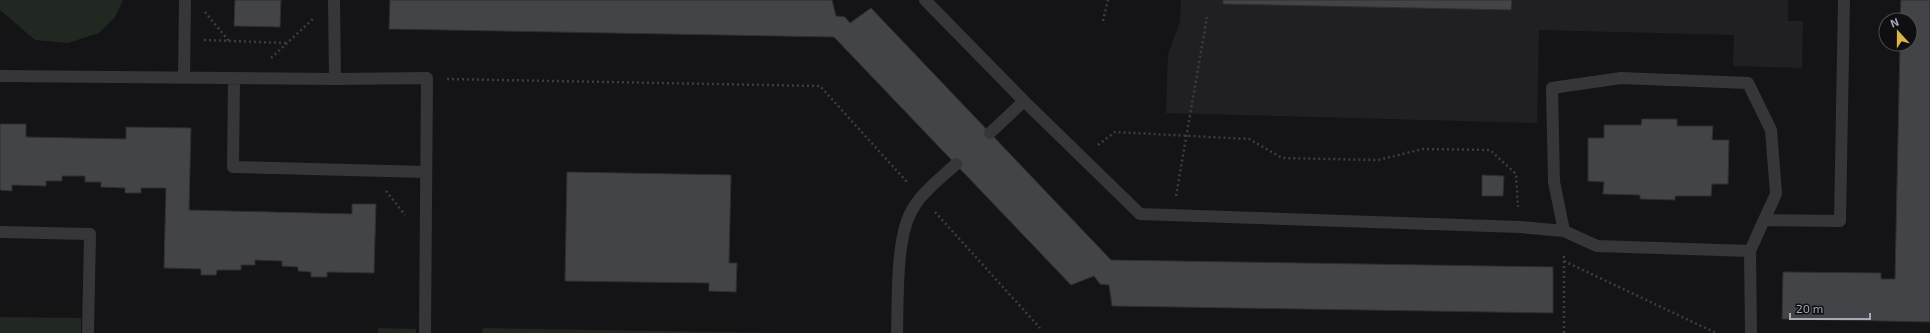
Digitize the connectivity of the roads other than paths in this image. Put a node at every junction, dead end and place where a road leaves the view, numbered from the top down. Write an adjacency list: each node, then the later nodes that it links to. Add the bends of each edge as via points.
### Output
1 (185, 0): 6 (lane)
2 (334, 0): 8 (lane)
3 (925, 0): 9 (lane)
4 (1844, 0): 13 (lane, via 1840,221)
5 (0, 76): 6 (lane)
6 (184, 78): 7 (lane)
7 (234, 79): 8 (lane); 12 (lane, via 233,167)
8 (335, 79): 12 (lane, via 427,78)
9 (1024, 101): 10 (lane); 14 (lane, via 1140,214 1520,227)
10 (990, 133)
11 (956, 164): 19 (lane, via 921,197 910,214 901,243)
12 (426, 172): 18 (lane)
13 (1764, 220): 14 (lane, via 1776,194 1771,130 1748,83 1621,78 1552,88 1554,182); 16 (lane)
14 (1564, 231): 16 (lane, via 1597,246)
15 (0, 232): 17 (lane, via 90,234)
16 (1750, 251): 20 (lane)
17 (88, 333)
18 (425, 333)
19 (898, 333)
20 (1752, 333)

